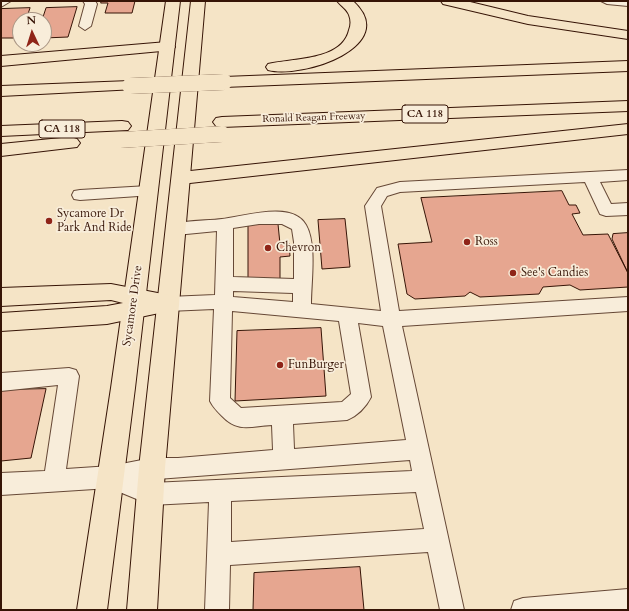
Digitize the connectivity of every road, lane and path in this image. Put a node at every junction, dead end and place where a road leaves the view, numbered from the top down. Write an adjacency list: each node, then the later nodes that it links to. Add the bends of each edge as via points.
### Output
1 (6, 1): 9 (street)
2 (88, 1): 10 (street, via 91,4)
3 (173, 1): 12 (main road, Sycamore Drive)
4 (198, 1): 24 (main road)
5 (344, 1): 15 (main road, via 356,12 358,31 349,46 338,53 296,66)
6 (448, 1): 11 (main road, via 528,20)
7 (608, 1): 8 (street)
8 (628, 3)
9 (1, 4)
10 (85, 26)
11 (628, 35)
12 (167, 47): 13 (main road); 25 (main road, Sycamore Drive)
13 (1, 61)
14 (628, 66): 15 (main road)
15 (224, 77): 16 (main road, bridge, via 131,81)
16 (8, 91)
17 (628, 106): 20 (main road, CA 118, bridge, via 385,116)
18 (628, 129): 24 (main road)
19 (1, 131): 20 (main road, CA 118)
20 (121, 133): 21 (main road)
21 (1, 150)
22 (628, 175): 23 (street)
23 (590, 177): 27 (street, via 606,210); 38 (street, via 400,187 382,192 373,206)
24 (181, 178): 29 (main road)
25 (148, 191): 26 (street); 33 (main road, Sycamore Drive)
26 (80, 195)
27 (628, 209)
28 (225, 225): 29 (street); 30 (street, via 250,218 282,218 293,221 300,227 303,243); 31 (street)
29 (176, 229): 34 (main road)
30 (301, 286): 31 (street); 36 (street)
31 (224, 293): 34 (street); 36 (street); 41 (street, via 220,401 237,418)
32 (1, 297): 33 (main road, via 111,292)
33 (134, 303): 34 (main road); 39 (main road, via 107,315); 44 (main road, Sycamore Drive)
34 (168, 304): 46 (main road)
35 (628, 304): 38 (street)
36 (302, 310): 37 (street)
37 (347, 314): 38 (street); 41 (street, via 361,397 347,411)
38 (391, 319): 42 (street)
39 (1, 322)
40 (1, 382): 45 (street, via 69,376)
41 (282, 415): 43 (street)
42 (419, 448): 43 (street); 47 (street)
43 (284, 460): 46 (street)
44 (111, 477): 45 (street); 46 (street); 53 (main road, Sycamore Drive)
45 (54, 480): 48 (street)
46 (152, 481): 49 (street); 54 (main road)
47 (425, 481): 49 (street); 50 (street)
48 (1, 484)
49 (220, 492): 51 (street)
50 (438, 540): 51 (street); 56 (street)
51 (219, 554): 55 (street)
52 (628, 601): 57 (street)
53 (92, 610)
54 (142, 610)
55 (218, 610)
56 (452, 610)
57 (523, 610)

